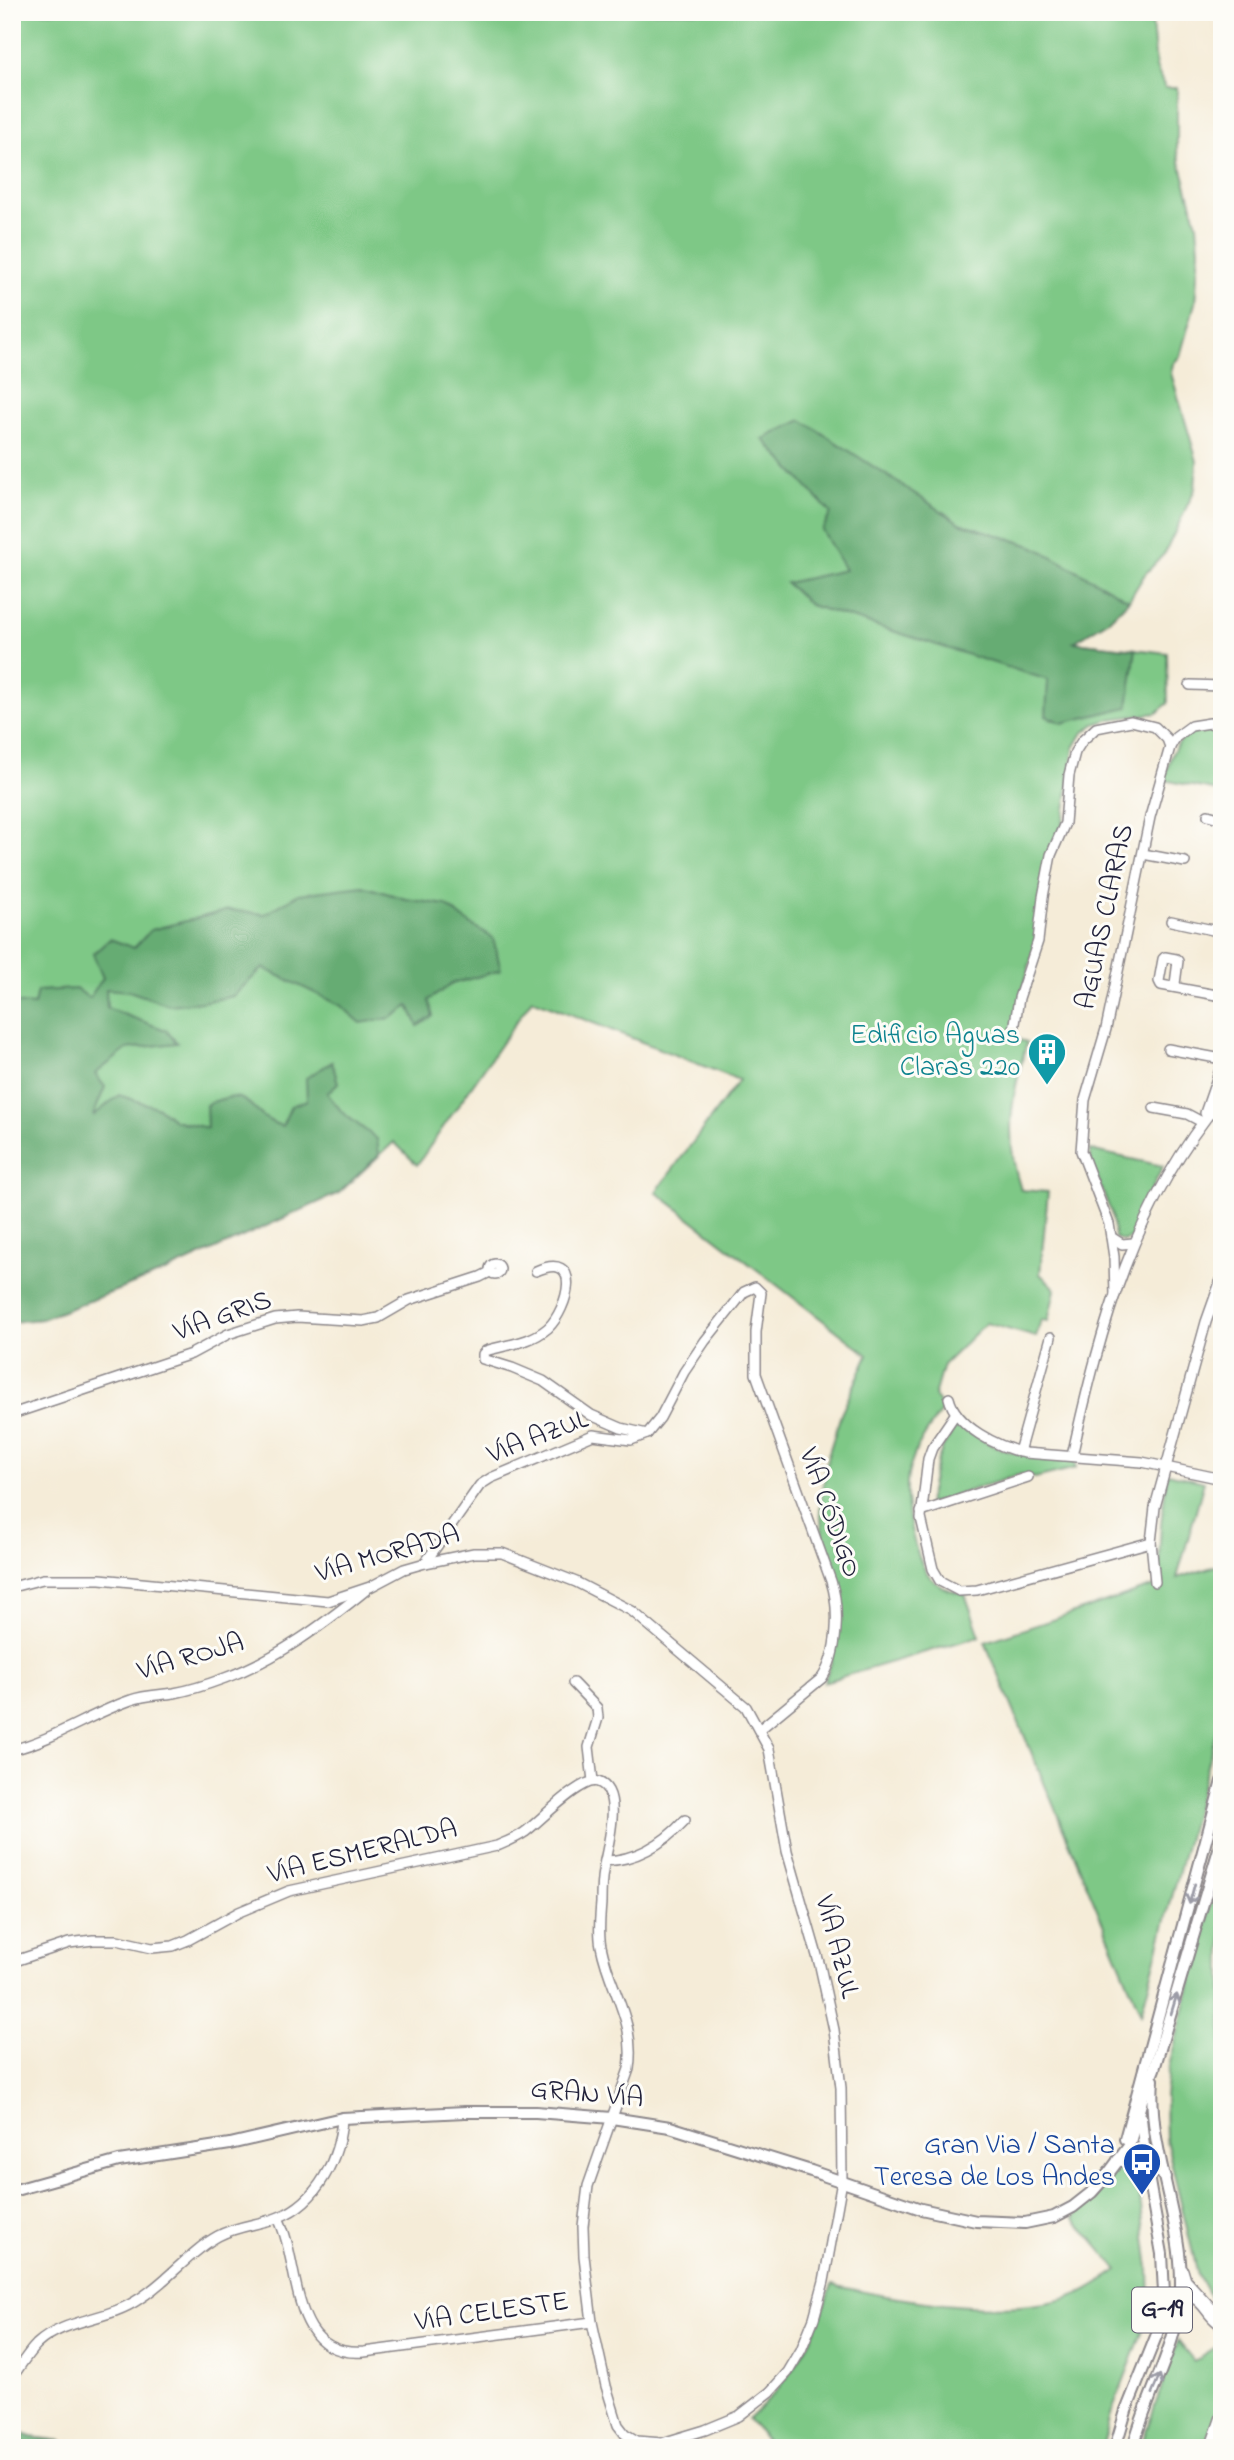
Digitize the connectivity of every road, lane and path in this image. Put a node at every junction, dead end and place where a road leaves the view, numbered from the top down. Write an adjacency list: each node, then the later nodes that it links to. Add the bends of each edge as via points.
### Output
1 (1190, 685): 2 (street)
2 (1222, 686)
3 (1222, 726): 4 (street, via 1191,726)
4 (1170, 747): 7 (street, AGUAS CLARAS); 13 (street, via 1155,727 1131,722 1096,727 1082,741 1069,775 1065,823 1051,855 1038,941)
5 (1208, 815): 6 (street)
6 (1222, 819)
7 (1143, 854): 8 (street); 19 (street, AGUAS CLARAS, via 1081,1130 1083,1161)
8 (1185, 862)
9 (1171, 921): 10 (street)
10 (1222, 932)
11 (1178, 988): 12 (street)
12 (1222, 996)
13 (1014, 1030)
14 (1168, 1049): 15 (street)
15 (1222, 1062): 16 (street)
16 (1219, 1094): 18 (street)
17 (1154, 1108): 18 (street)
18 (1202, 1122): 20 (street, via 1160,1187)
19 (1111, 1237): 20 (street, via 1122,1244); 24 (street, AGUAS CLARAS)
20 (1133, 1243): 24 (street)
21 (536, 1271): 29 (street, via 561,1267 568,1276 558,1316 529,1339 486,1351 484,1359 543,1381 598,1418)
22 (490, 1272): 28 (street, VÍA GRIS, via 409,1300 378,1318 275,1319 228,1334 191,1354)
23 (1222, 1276): 32 (street)
24 (1115, 1296): 31 (street)
25 (1051, 1337): 30 (street)
26 (949, 1398): 27 (street)
27 (956, 1413): 30 (street, via 988,1440); 35 (street, via 932,1447)
28 (12, 1414)
29 (647, 1434): 37 (street, VÍA AZUL, via 631,1440 593,1435 491,1478 480,1485); 42 (street, VÍA CÓDIGO, via 705,1341 744,1293 755,1287 761,1293 755,1374 831,1581 837,1610 829,1668)
30 (1019, 1451): 31 (street)
31 (1072, 1456): 32 (street)
32 (1167, 1466): 34 (street); 36 (street)
33 (1028, 1477): 35 (street)
34 (1222, 1479)
35 (921, 1512): 36 (street, via 936,1576 959,1591)
36 (1151, 1542): 38 (street)
37 (425, 1563): 40 (street, VÍA MORADA); 42 (street, VÍA MORADA, via 474,1553 502,1553 607,1597 649,1623 746,1707)
38 (1155, 1582)
39 (12, 1587): 40 (street, VÍA MORADA, via 43,1579 100,1579 318,1601)
40 (370, 1587): 43 (street, VÍA ROJA, via 330,1619 255,1666 178,1692 135,1698 39,1743)
41 (573, 1683): 44 (street, via 597,1708 589,1747)
42 (759, 1730): 58 (street, VÍA AZUL, via 769,1749 787,1851 834,2030 841,2088)
43 (12, 1750)
44 (593, 1781): 48 (street, via 608,1789 612,1806); 49 (street, VÍA ESMERALDA, via 579,1786 523,1834 497,1846 289,1891 173,1946 81,1941)
45 (1222, 1781): 51 (main road, G-19, one-way to 51)
46 (685, 1820): 48 (street, via 645,1850)
47 (1222, 1839): 50 (main road, G-19, one-way to 47)
48 (605, 1861): 54 (street, via 600,1942 631,2038 629,2069)
49 (12, 1962)
50 (1154, 2069): 52 (main road, GRAN VÍA); 57 (main road, G-19, via 1153,2105)
51 (1142, 2074): 52 (main road, G-19); 55 (main road, GRAN VÍA)
52 (1140, 2111): 55 (main road, GRAN VÍA); 56 (main road, G-19)
53 (341, 2118): 54 (main road, GRAN VÍA, via 488,2111); 59 (main road, GRAN VÍA, via 230,2144 131,2158); 61 (street, via 337,2148 321,2181 298,2206)
54 (612, 2118): 58 (main road, GRAN VÍA, via 670,2127); 65 (street, via 584,2212)
55 (1121, 2156): 56 (main road); 58 (main road, GRAN VÍA, via 1077,2205 1054,2217 1025,2223 939,2214)
56 (1146, 2165): 57 (main road); 60 (main road, G-19)
57 (1165, 2177): 62 (main road, G-19)
58 (842, 2181): 65 (street, VÍA CELESTE, via 824,2281 807,2338 779,2382 739,2416 662,2443 637,2441 625,2434 606,2386)
59 (12, 2191)
60 (1153, 2207): 63 (main road, via 1165,2237 1170,2283); 71 (main road, G-19, via 1163,2267 1163,2306 1153,2348)
61 (278, 2218): 65 (street, VÍA CELESTE, via 307,2322 321,2340 341,2350 364,2352); 69 (street, via 227,2232 199,2249 136,2302 51,2333 30,2351)
62 (1180, 2264): 63 (main road, G-19); 66 (street, via 1186,2280 1216,2313)
63 (1181, 2293): 64 (street); 67 (main road, G-19)
64 (1201, 2303): 66 (street); 67 (street, via 1187,2300)
65 (592, 2322)
66 (1217, 2322): 68 (street)
67 (1177, 2323): 72 (main road, G-19, one-way to 67)
68 (1222, 2332)
69 (12, 2378)
70 (1222, 2414): 73 (street)
71 (1115, 2448)
72 (1133, 2448)
73 (1210, 2448)

